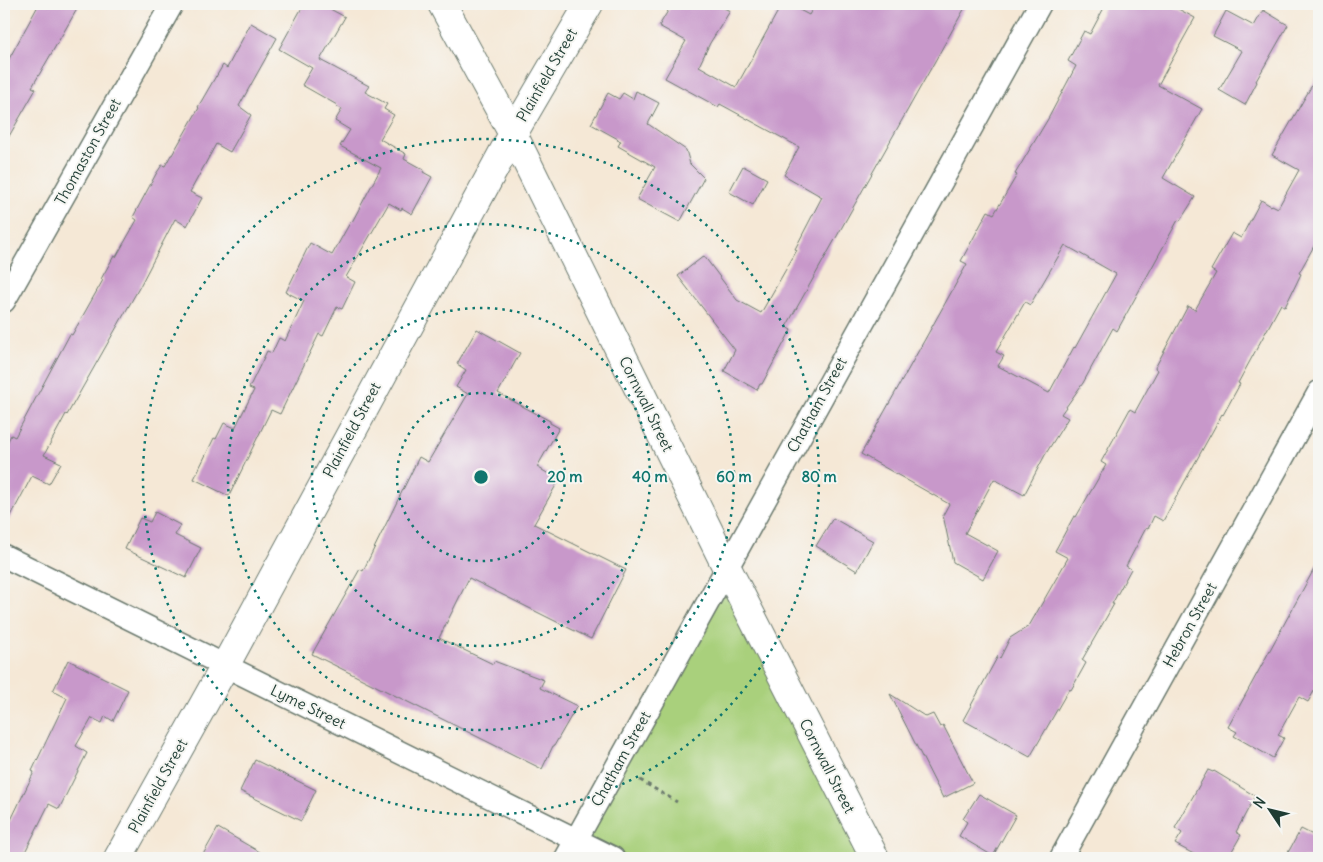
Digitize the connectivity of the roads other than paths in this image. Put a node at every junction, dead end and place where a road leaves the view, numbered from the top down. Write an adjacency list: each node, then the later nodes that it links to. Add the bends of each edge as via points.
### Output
1 (172, 4): 6 (street, Thomaston Street)
2 (442, 4): 5 (street, Cornwall Street)
3 (589, 4): 5 (street, Plainfield Street)
4 (1040, 4): 9 (street, Chatham Street)
5 (513, 134): 9 (street, Cornwall Street); 10 (street, Plainfield Street)
6 (4, 301)
7 (1319, 392): 15 (street, Hebron Street)
8 (4, 556): 10 (street, Lyme Street)
9 (726, 568): 11 (street, Chatham Street); 14 (street, Cornwall Street)
10 (224, 666): 11 (street, Lyme Street); 12 (street, Plainfield Street)
11 (571, 849): 13 (street, Lyme Street)
12 (118, 858)
13 (613, 858)
14 (875, 858)
15 (1061, 858)

